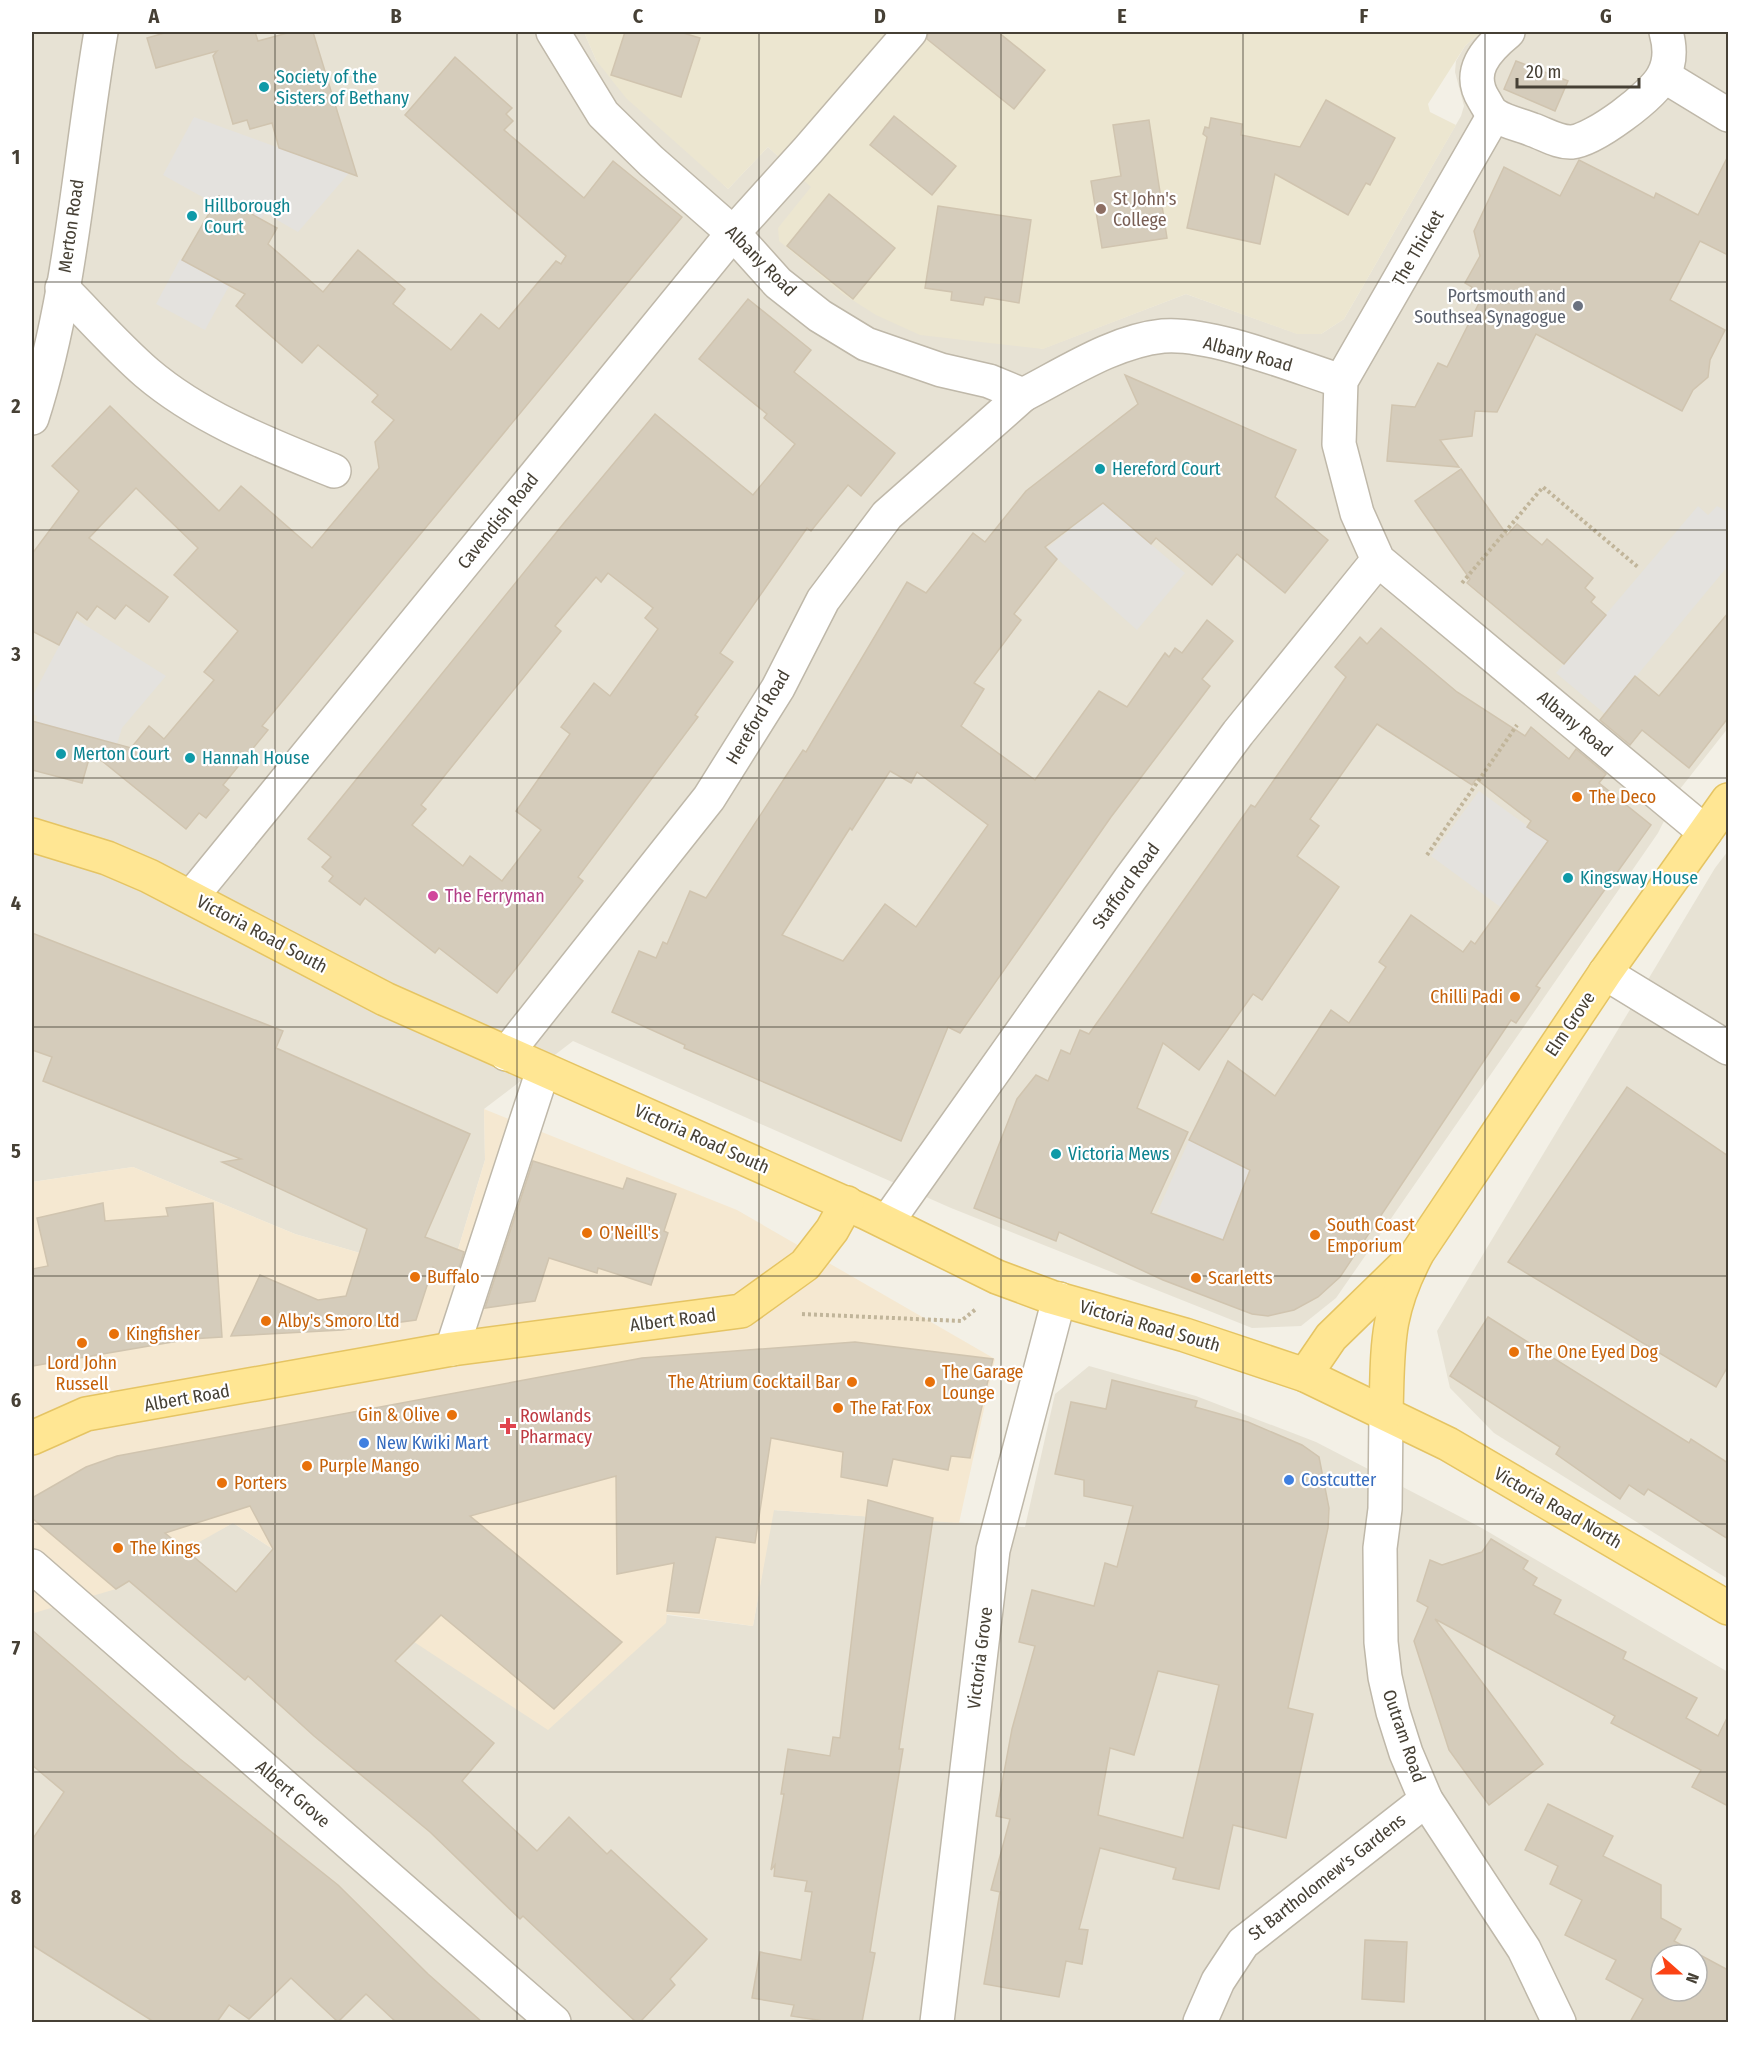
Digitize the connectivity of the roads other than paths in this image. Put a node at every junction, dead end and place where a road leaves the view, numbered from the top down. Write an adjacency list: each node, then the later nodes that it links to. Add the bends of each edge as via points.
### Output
1 (101, 32): 10 (street, Merton Road)
2 (553, 32): 9 (street, Albany Road, via 603,114)
3 (910, 32): 9 (street, Cavendish Road)
4 (1508, 32): 7 (street, via 1485,55 1475,78)
5 (1666, 32): 6 (street, via 1670,46)
6 (1664, 76): 7 (street, via 1651,93 1602,128 1574,142); 8 (street)
7 (1494, 115): 11 (street, The Thicket)
8 (1728, 116)
9 (733, 233): 12 (street, Albany Road, via 778,283 820,316 866,344); 19 (street, Cavendish Road)
10 (62, 288): 13 (street, Merton Road); 14 (street, via 147,373 196,407 254,438)
11 (1341, 381): 12 (street, Albany Road, via 1215,342 1163,336 1114,349); 15 (street, Albany Road, via 1339,444 1357,513)
12 (1023, 395): 22 (street, Hereford Road, via 887,515 823,600 778,688 710,798)
13 (32, 418)
14 (334, 471)
15 (1378, 560): 17 (street, Albany Road); 25 (street, Stafford Road, via 1130,879)
16 (1728, 800): 17 (main road, Elm Grove)
17 (1705, 832): 20 (main road, Elm Grove)
18 (32, 835): 19 (main road, Victoria Road South, via 107,858)
19 (192, 896): 22 (main road, Victoria Road South, via 385,999)
20 (1605, 973): 21 (street); 26 (main road, Elm Grove)
21 (1728, 1048)
22 (506, 1054): 23 (main road, Victoria Road South)
23 (543, 1070): 24 (main road, Victoria Road South); 28 (street)
24 (847, 1203): 25 (main road, Victoria Road South); 28 (main road, Albert Road, via 805,1265 741,1311)
25 (887, 1221): 27 (main road, Victoria Road South, via 1008,1281)
26 (1418, 1252): 29 (main road, Elm Grove, via 1331,1337); 30 (main road, Elm Grove, via 1391,1315)
27 (1059, 1299): 29 (main road, Victoria Road South, via 1207,1341); 36 (street, Victoria Grove, via 993,1550)
28 (452, 1348): 31 (main road, Albert Road, via 86,1414)
29 (1305, 1375): 30 (main road, Victoria Road South)
30 (1386, 1413): 33 (main road, Victoria Road North, via 1502,1474); 34 (street, Outram Road, via 1385,1509 1380,1548 1383,1665 1406,1753)
31 (32, 1438)
32 (32, 1566): 35 (street, Albert Grove)
33 (1728, 1608)
34 (1426, 1800): 37 (street, St Bartholomew's Gardens, via 1243,1943 1218,1981); 38 (street, Outram Road, via 1524,1949)
35 (554, 2022)
36 (937, 2022)
37 (1200, 2022)
38 (1559, 2022)

